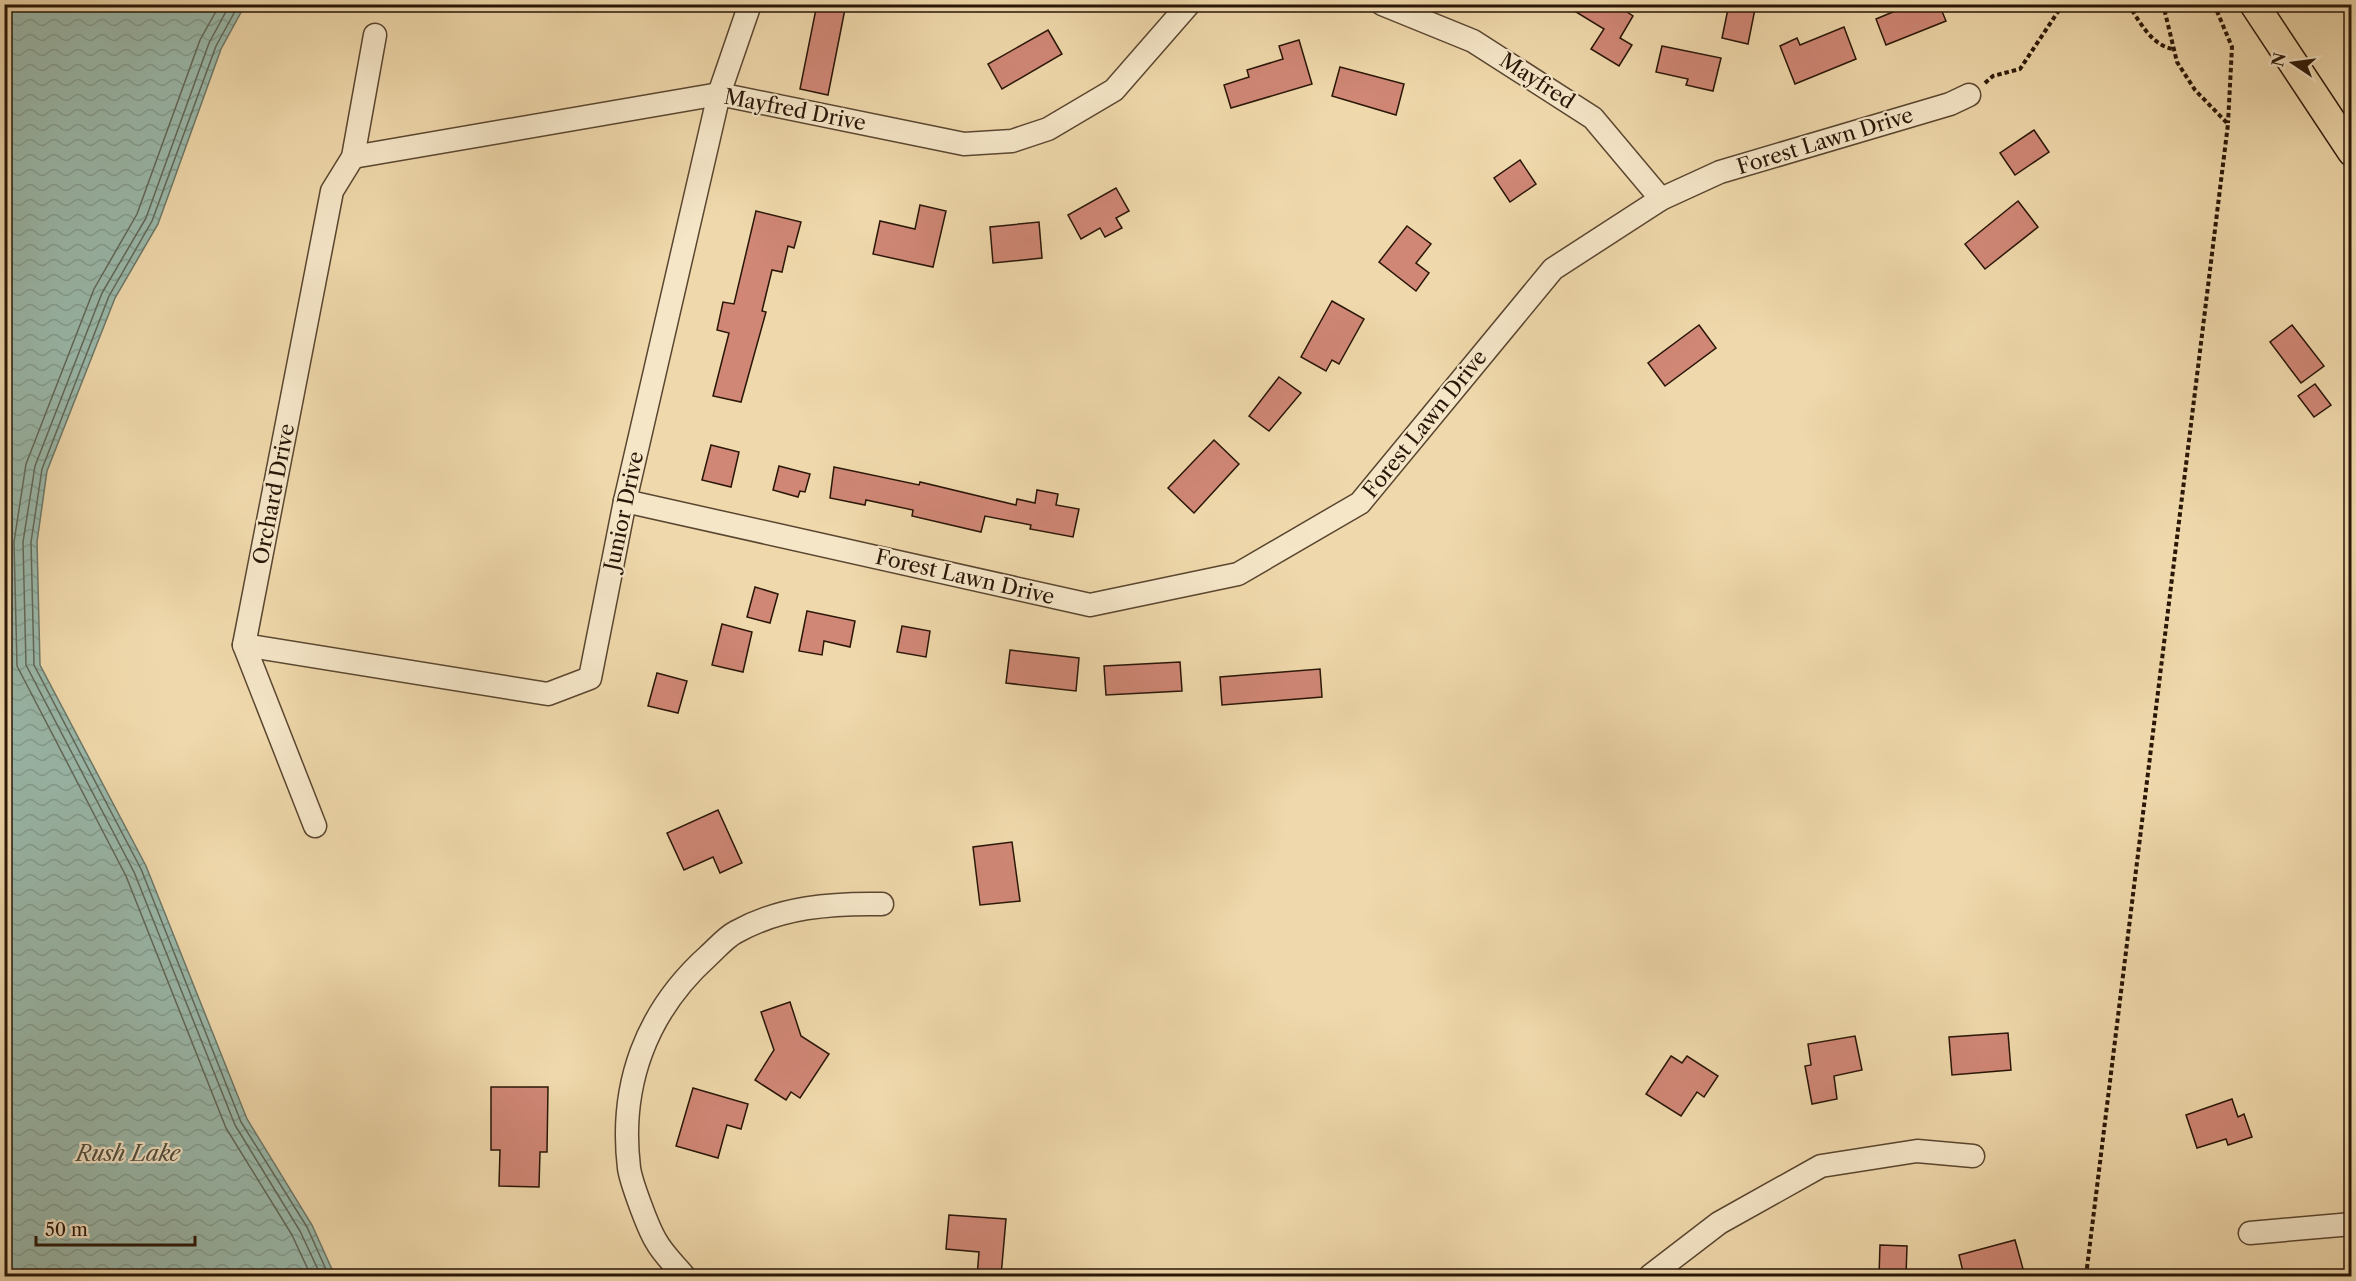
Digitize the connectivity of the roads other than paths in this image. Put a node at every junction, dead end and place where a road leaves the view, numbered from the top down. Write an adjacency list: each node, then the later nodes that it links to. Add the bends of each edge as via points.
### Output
1 (750, 4): 6 (street, Junior Drive)
2 (1189, 4): 6 (street, Mayfred Drive, via 1114,90 1048,129 1012,141 964,144)
3 (1382, 4): 10 (street, Mayfred, via 1473,41 1593,118)
4 (2254, 4): 8 (main road)
5 (375, 35): 9 (street, Orchard Drive)
6 (719, 94): 9 (street, Mayfred Drive); 11 (street, Junior Drive)
7 (1969, 95): 10 (street, Forest Lawn Drive, via 1720,172)
8 (2352, 152)
9 (352, 157): 12 (street, Orchard Drive, via 332,191)
10 (1661, 199): 11 (street, Forest Lawn Drive, via 1553,268 1360,503 1238,574 1090,605)
11 (625, 501): 12 (street, Junior Drive, via 590,678 548,694)
12 (244, 645): 13 (street)
13 (315, 825)
14 (882, 904): 18 (street, via 835,903 805,908 771,916 734,933 689,973 667,1000 644,1042 628,1096 629,1170 656,1242)
15 (1973, 1156): 19 (street, via 1917,1151 1821,1166 1719,1223)
16 (2352, 1224): 17 (street)
17 (2250, 1233)
18 (684, 1276)
19 (1650, 1276)

